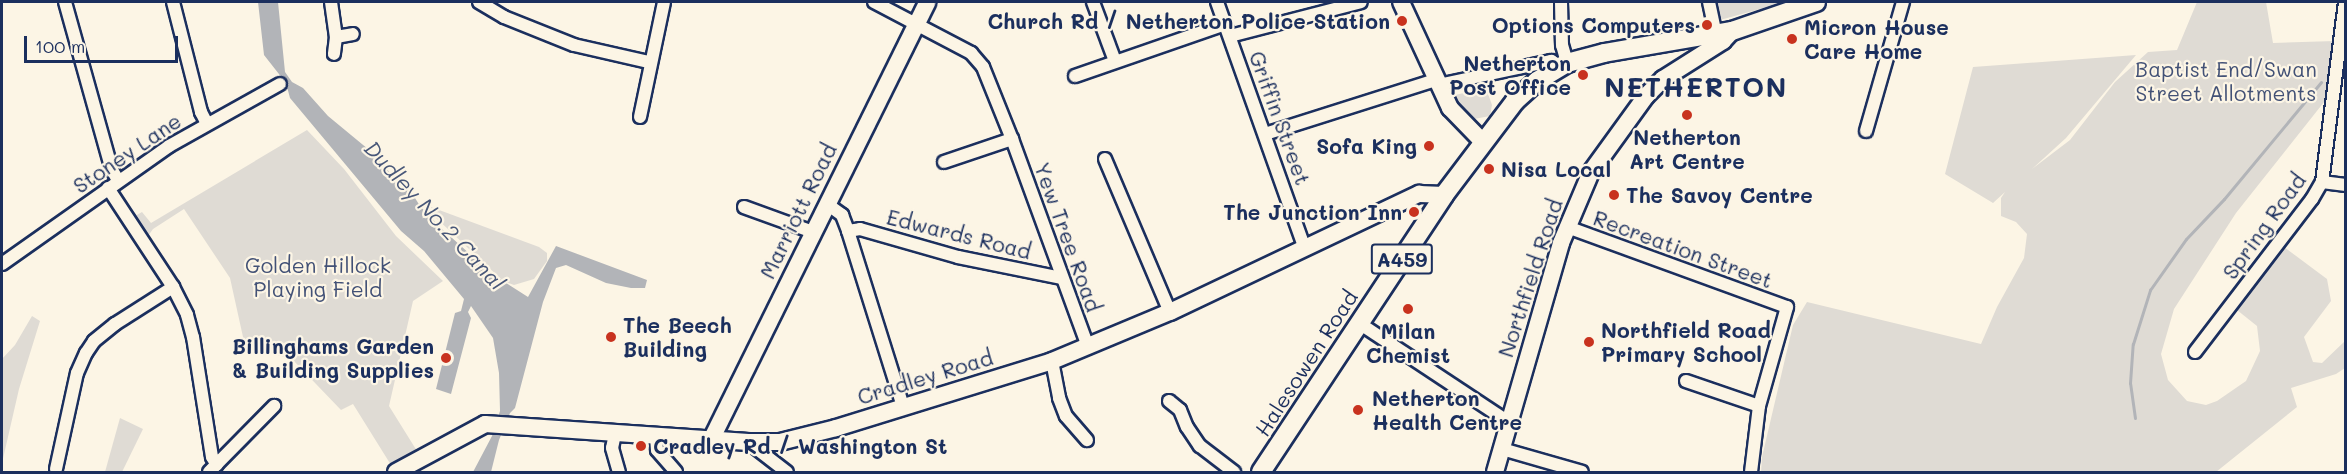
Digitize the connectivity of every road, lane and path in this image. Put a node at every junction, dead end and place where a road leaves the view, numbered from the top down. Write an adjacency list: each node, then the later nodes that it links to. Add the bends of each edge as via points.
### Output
1 (65, 2): 40 (street)
2 (173, 2): 32 (street)
3 (331, 2): 21 (street)
4 (479, 2): 25 (street, via 504,17 574,45)
5 (664, 2): 25 (street)
6 (874, 2): 17 (street, Yew Tree Road)
7 (927, 2): 17 (street, Marriott Road)
8 (1093, 2): 24 (street)
9 (1217, 2): 18 (street, Griffin Street)
10 (1361, 2): 18 (street)
11 (1401, 2): 29 (street)
12 (1561, 2): 27 (street)
13 (1709, 2): 19 (street)
14 (1816, 2): 19 (main road, Halesowen Road / A459)
15 (1903, 2): 33 (street)
16 (2345, 2): 39 (street, Spring Road)
17 (915, 24): 35 (street, Yew Tree Road, via 970,53 983,66); 43 (street, Marriott Road)
18 (1227, 30): 24 (street); 34 (street, Griffin Street)
19 (1724, 32): 22 (main road, Halesowen Road / A459); 26 (street, Northfield Road, via 1723,41)
20 (353, 34): 21 (street)
21 (336, 37): 23 (street)
22 (1692, 38): 26 (street, via 1694,53); 27 (main road, Halesowen Road / A459)
23 (334, 54)
24 (1115, 61): 28 (street)
25 (649, 62): 31 (street)
26 (1689, 62): 45 (street, Northfield Road, via 1663,79 1622,125 1590,172)
27 (1563, 64): 29 (street, via 1551,61); 36 (main road, Halesowen Road / A459, via 1515,101)
28 (1075, 76)
29 (1437, 82): 34 (street); 36 (street, via 1450,108)
30 (280, 84): 32 (street, Stoney Lane)
31 (639, 117)
32 (207, 124): 40 (street, Stoney Lane)
33 (1866, 131)
34 (1265, 134): 48 (street, Griffin Street)
35 (1012, 139): 38 (street); 50 (street, Yew Tree Road)
36 (1483, 142): 42 (main road, Halesowen Road / A459)
37 (1105, 159): 52 (street)
38 (944, 162)
39 (2322, 182): 41 (street); 55 (street, Spring Road)
40 (113, 184): 49 (street, Stoney Lane); 51 (street)
41 (2346, 184)
42 (1444, 195): 48 (street, Cradley Road, via 1419,194); 53 (main road, Halesowen Road / A459)
43 (827, 204): 46 (street, via 842,215); 47 (street, Marriott Road)
44 (744, 207): 47 (street)
45 (1567, 227): 61 (street, Recreation Street, via 1787,307); 62 (street, Northfield Road)
46 (848, 231): 50 (street, Edwards Road, via 860,229 958,257); 60 (street)
47 (813, 232): 65 (street, Marriott Road)
48 (1305, 249): 52 (street, Cradley Road)
49 (2, 264)
50 (1061, 278): 54 (street, Yew Tree Road)
51 (173, 287): 69 (street, via 116,324 94,341 86,353 77,372); 70 (street, via 193,337)
52 (1170, 312): 54 (street, Cradley Road)
53 (1359, 323): 62 (street); 76 (main road, Halesowen Road / A459)
54 (1088, 347): 56 (street, Cradley Road)
55 (2195, 352)
56 (1052, 361): 60 (street, Cradley Road); 66 (street, via 1066,416)
57 (1686, 381): 61 (street)
58 (1169, 401): 75 (street, via 1180,410 1200,446)
59 (274, 406): 70 (street)
60 (903, 406): 67 (street, Cradley Road, via 780,442)
61 (1760, 406): 79 (street)
62 (1510, 423): 68 (street, Northfield Road)
63 (615, 434): 64 (street, Cradley Road); 71 (street, Cradley Road, via 489,424 475,427); 72 (street, via 612,448)
64 (656, 436): 65 (street, Cradley Road); 73 (street, via 657,450)
65 (711, 440): 67 (street, Cradley Road)
66 (1087, 440)
67 (748, 442): 74 (street)
68 (1502, 449): 77 (street, Northfield Road); 78 (street)
69 (56, 469)
70 (213, 469)
71 (396, 472)
72 (619, 472)
73 (676, 472)
74 (787, 472)
75 (1234, 472)
76 (1261, 472)
77 (1495, 472)
78 (1582, 472)
79 (1751, 472)

